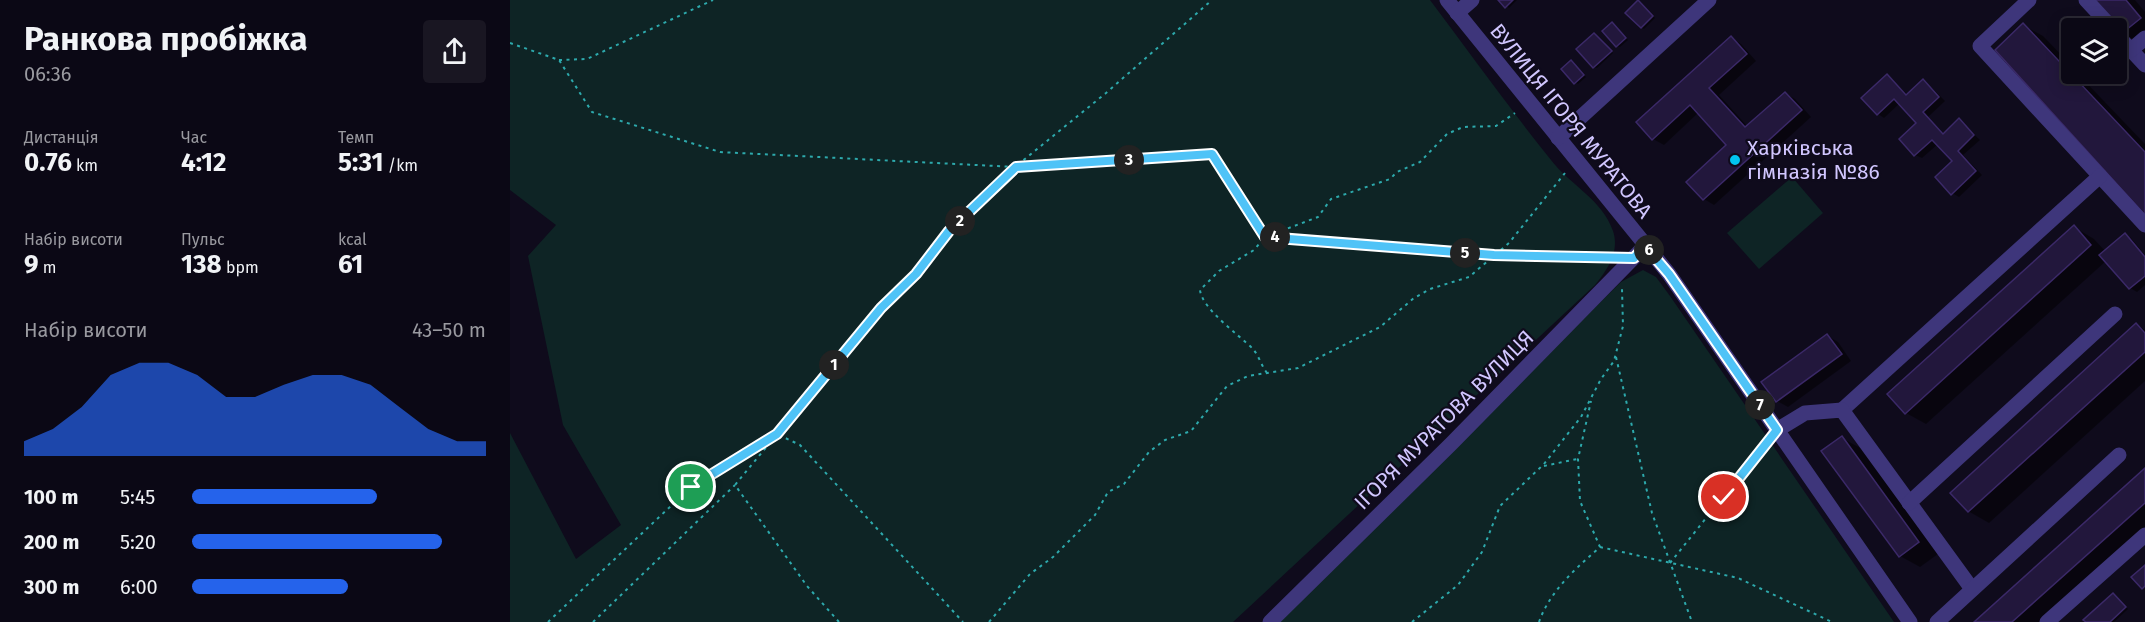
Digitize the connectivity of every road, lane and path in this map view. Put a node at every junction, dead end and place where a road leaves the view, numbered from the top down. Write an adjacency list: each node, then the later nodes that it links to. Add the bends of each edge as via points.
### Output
1 (713, 0): 14 (path, via 587,59)
2 (1212, 0): 18 (path)
3 (1447, 0): 8 (street, ВУЛИЦЯ ІГОРЯ МУРАТОВА)
4 (1472, 0): 8 (street)
5 (1709, 0): 17 (street)
6 (2029, 0): 20 (street, via 1980,45)
7 (2086, 0): 9 (street)
8 (1457, 13): 17 (street, ВУЛИЦЯ ІГОРЯ МУРАТОВА)
9 (2103, 18)
10 (2145, 39): 13 (street)
11 (510, 43): 14 (path)
12 (2127, 46): 13 (street)
13 (2131, 50): 15 (street)
14 (559, 60): 18 (path, via 592,112 720,152)
15 (2145, 65)
16 (1515, 113): 22 (path, via 1496,126 1462,126 1390,179 1331,200 1318,217)
17 (1558, 138): 23 (street, ВУЛИЦЯ ІГОРЯ МУРАТОВА)
18 (1016, 167): 22 (path, via 1212,154); 32 (path, via 949,231)
19 (1565, 173): 24 (path, via 1509,243)
20 (2100, 176): 21 (street); 30 (street)
21 (2145, 225)
22 (1265, 237): 24 (path); 28 (path, via 1254,250 1219,271 1200,290 1210,308 1257,354)
23 (1645, 246): 25 (street, ІГОРЯ МУРАТОВА ВУЛИЦЯ); 31 (street, ВУЛИЦЯ ІГОРЯ МУРАТОВА, via 1669,274)
24 (1494, 255): 25 (path); 28 (path, via 1469,277 1414,298 1380,327 1298,368)
25 (1628, 263): 27 (path, via 1623,326); 47 (street, ІГОРЯ МУРАТОВА ВУЛИЦЯ)
26 (2115, 314): 37 (street)
27 (1616, 357): 29 (path); 40 (path, via 1652,513)
28 (1267, 373): 46 (path, via 1248,376 1227,386 1191,431 1165,440 1149,452 1124,484 1108,492 1095,516 1030,574)
29 (1592, 397): 34 (path); 35 (path)
30 (1842, 410): 31 (street, via 1805,413); 37 (street)
31 (1777, 430): 40 (path); 52 (street, ВУЛИЦЯ ІГОРЯ МУРАТОВА)
32 (777, 434): 36 (path); 42 (path, via 691,487); 45 (path, via 800,445)
33 (2119, 455): 41 (street)
34 (1578, 459): 35 (path); 39 (path, via 1580,501)
35 (1541, 467): 48 (path, via 1500,506 1482,552 1458,585)
36 (735, 485): 43 (path); 44 (path, via 807,586)
37 (1909, 503): 41 (street)
38 (2145, 535): 54 (street)
39 (1600, 547): 40 (path); 49 (path, via 1545,604)
40 (1670, 563): 50 (path); 51 (path, via 1738,578)
41 (1972, 589): 53 (street)
42 (548, 622)
43 (593, 622)
44 (839, 622)
45 (963, 622)
46 (989, 622)
47 (1270, 622)
48 (1412, 622)
49 (1539, 622)
50 (1692, 622)
51 (1832, 622)
52 (1910, 622)
53 (1937, 622)
54 (2047, 622)

